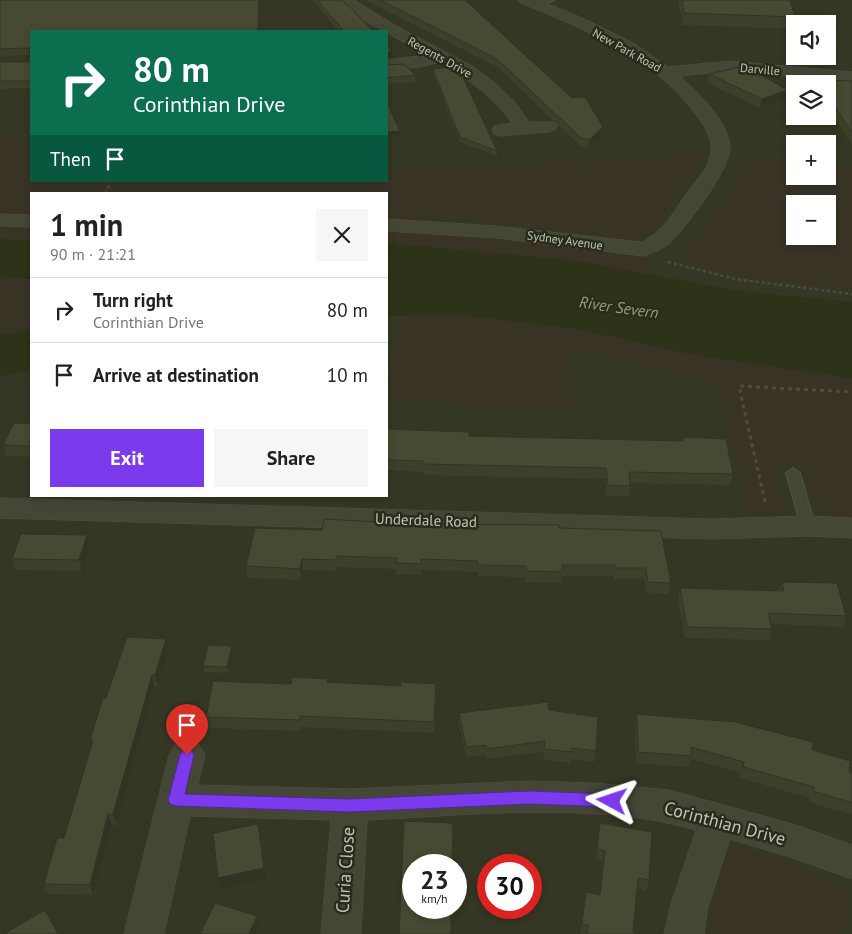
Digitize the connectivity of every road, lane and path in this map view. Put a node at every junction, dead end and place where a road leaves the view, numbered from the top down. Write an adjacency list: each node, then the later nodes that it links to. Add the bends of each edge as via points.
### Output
1 (344, 0): 3 (street, Regents Drive)
2 (538, 1): 5 (street, New Park Road)
3 (441, 57): 4 (street); 8 (street, Regents Drive, via 498,94)
4 (388, 65)
5 (667, 72): 6 (street, Darville, via 730,66); 13 (street, New Park Road, via 690,94 719,136 720,157 667,236)
6 (852, 77)
7 (548, 126): 8 (street)
8 (524, 128): 9 (street)
9 (502, 130)
10 (0, 220): 11 (street)
11 (30, 221)
12 (388, 224): 13 (street, Sydney Avenue, via 514,233 623,248)
13 (655, 246): 14 (path, via 660,260 735,279)
14 (852, 294)
15 (852, 392): 19 (path, via 739,386)
16 (793, 474): 18 (lane)
17 (2, 514): 19 (street, Underdale Road)
18 (808, 526): 19 (street, Underdale Road); 20 (street, Underdale Road)
19 (770, 528)
20 (852, 528)
21 (187, 755): 22 (street)
22 (176, 800): 23 (street, Corinthian Drive); 26 (street)
23 (350, 806): 24 (street, Corinthian Drive, via 529,797 593,799 670,806); 27 (street, Curia Close)
24 (718, 819): 25 (street, Corinthian Drive); 28 (street, via 689,907)
25 (852, 862)
26 (144, 934)
27 (340, 934)
28 (684, 934)

